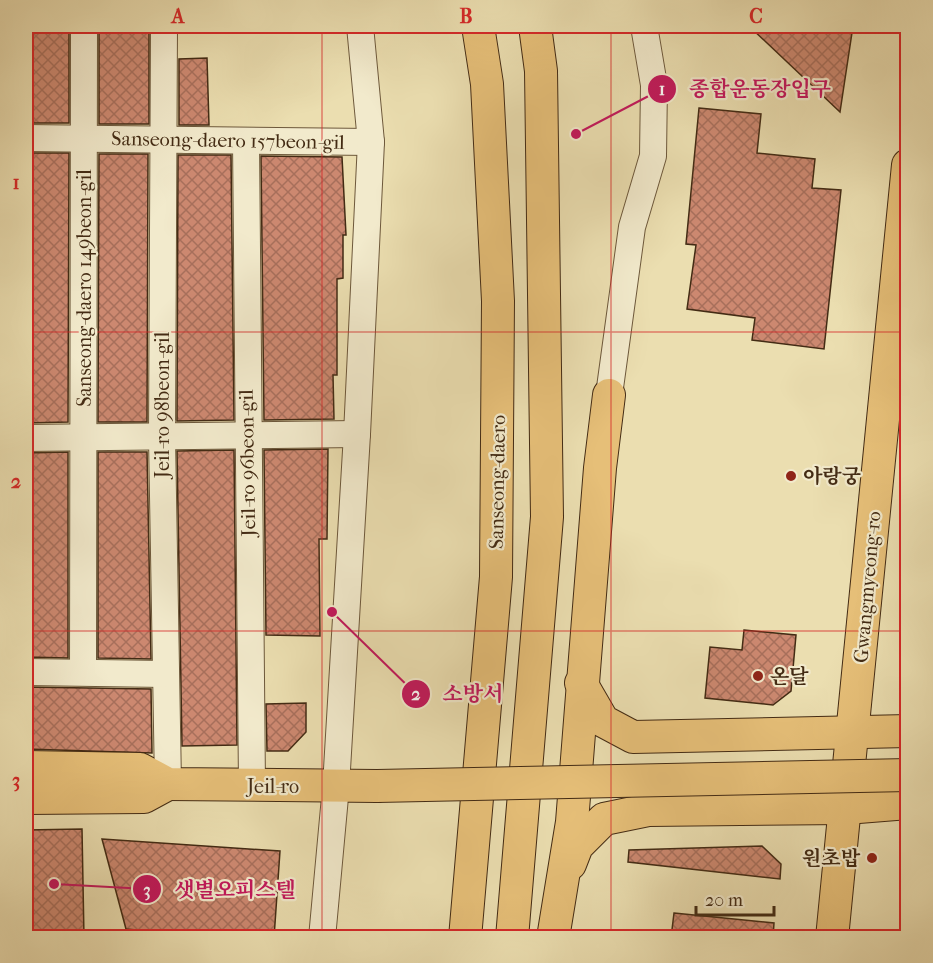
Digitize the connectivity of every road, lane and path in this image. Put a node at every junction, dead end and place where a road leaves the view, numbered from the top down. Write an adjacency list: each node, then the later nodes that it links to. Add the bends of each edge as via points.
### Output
1 (84, 26): 8 (street, Sanseong-daero 157beon-gil)
2 (164, 26): 9 (street, Jeil-ro 98beon-gil)
3 (360, 26): 11 (street)
4 (478, 26): 37 (main road, Sanseong-daero, via 487,84 498,301 496,577)
5 (535, 26): 38 (main road, via 541,71 547,517)
6 (644, 26): 15 (street, via 654,86 653,156 632,227)
7 (26, 138): 8 (street, Sanseong-daero 157beon-gil)
8 (85, 138): 9 (street, Sanseong-daero 157beon-gil); 19 (street, Sanseong-daero 149beon-gil)
9 (162, 139): 10 (street, Sanseong-daero 157beon-gil); 20 (street, Jeil-ro 98beon-gil)
10 (246, 141): 11 (street, Sanseong-daero 157beon-gil); 17 (street, Jeil-ro 96beon-gil)
11 (371, 142): 16 (street)
12 (908, 165): 13 (main road, Gwangmyeong-ro)
13 (905, 221): 14 (main road, Gwangmyeong-ro)
14 (901, 301): 26 (main road, Gwangmyeong-ro)
15 (609, 395): 24 (main road)
16 (357, 434): 17 (street); 31 (street)
17 (247, 436): 20 (street); 30 (street, Jeil-ro 96beon-gil)
18 (26, 438): 19 (street)
19 (83, 438): 20 (street); 22 (street, Sanseong-daero 149beon-gil)
20 (162, 438): 23 (street, Jeil-ro 98beon-gil)
21 (26, 672): 22 (street)
22 (83, 672): 23 (street)
23 (165, 674): 29 (street, Jeil-ro 98beon-gil)
24 (581, 683): 26 (main road, via 603,721 633,737); 35 (main road, via 572,822)
25 (908, 731): 26 (main road)
26 (853, 733): 34 (main road, Gwangmyeong-ro)
27 (26, 767): 29 (main road, Jeil-ro, via 140,769)
28 (908, 775): 31 (main road, Jeil-ro, bridge)
29 (168, 784): 30 (main road, Jeil-ro); 32 (main road, Jeil-ro, via 144,797)
30 (252, 786): 31 (main road, Jeil-ro)
31 (336, 786): 36 (street)
32 (26, 798)
33 (908, 803): 34 (main road)
34 (846, 808): 35 (main road, via 648,810 604,819 577,846); 40 (main road, Gwangmyeong-ro)
35 (563, 883): 39 (main road)
36 (322, 938)
37 (465, 938)
38 (512, 938)
39 (553, 938)
40 (832, 938)

